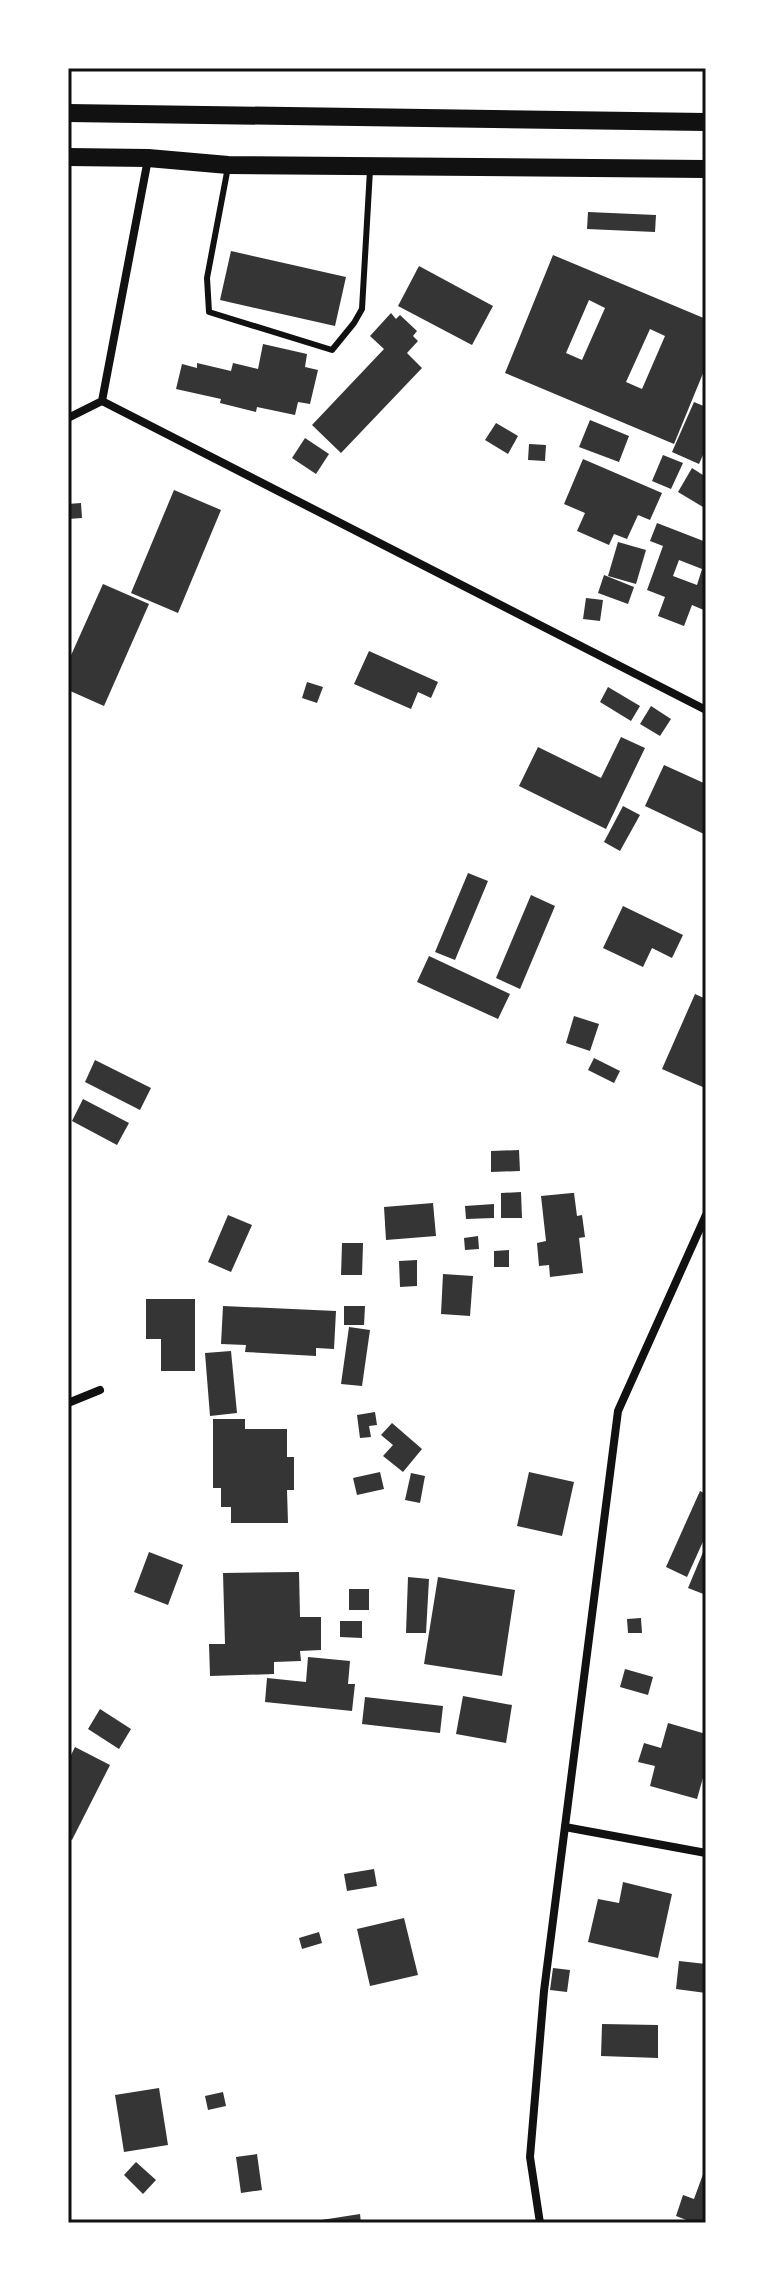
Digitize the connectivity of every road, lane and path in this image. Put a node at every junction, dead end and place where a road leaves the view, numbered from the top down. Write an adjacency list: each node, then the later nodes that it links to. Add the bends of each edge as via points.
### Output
1 (68, 113): 2 (main road)
2 (706, 122)
3 (68, 157): 4 (main road)
4 (148, 158): 5 (main road); 8 (street)
5 (228, 165): 6 (main road); 6 (lane, via 207,278 209,312 332,350 362,309)
6 (370, 167): 7 (main road)
7 (706, 169)
8 (102, 401): 9 (street); 10 (street)
9 (68, 418)
10 (706, 710)
11 (706, 1215): 14 (street, via 618,1411)
12 (100, 1390): 13 (street)
13 (68, 1403)
14 (565, 1827): 15 (street); 16 (street, via 530,2157)
15 (706, 1853)
16 (540, 2223)

